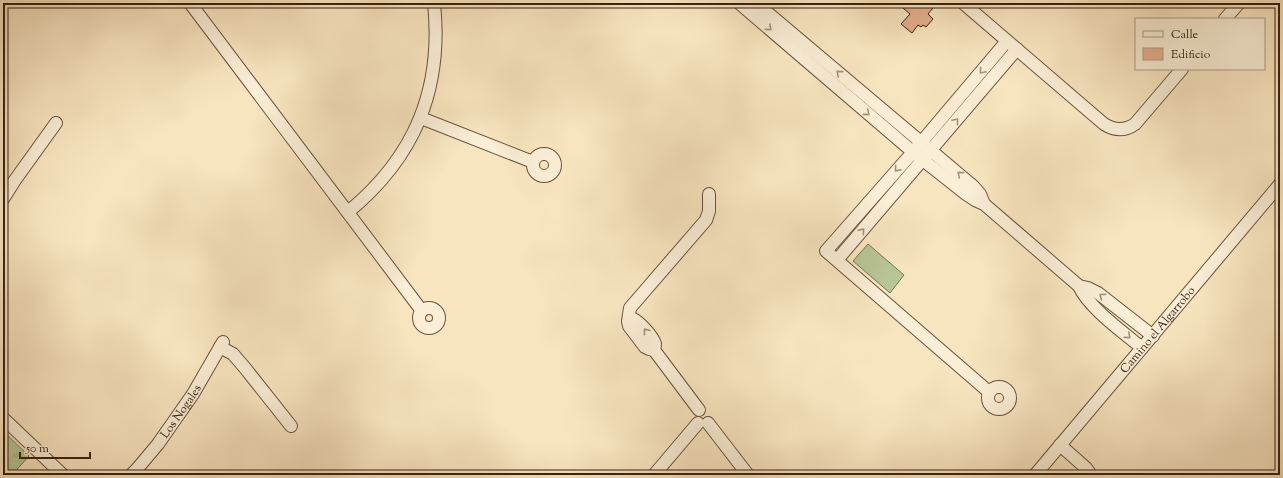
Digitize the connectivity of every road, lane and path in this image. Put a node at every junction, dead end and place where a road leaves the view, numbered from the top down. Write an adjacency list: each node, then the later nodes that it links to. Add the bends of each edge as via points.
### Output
1 (190, 3): 22 (street)
2 (434, 3): 11 (street, via 435,60 430,90)
3 (739, 3): 15 (street, one-way to 15)
4 (756, 3): 13 (street, one-way to 4)
5 (963, 3): 8 (street)
6 (1239, 3): 7 (street)
7 (1226, 18)
8 (1007, 41): 9 (street); 13 (street, one-way to 13)
9 (1017, 49): 10 (street, via 1104,124 1116,130 1136,124); 14 (street, one-way to 9)
10 (1181, 70)
11 (420, 118): 17 (street); 22 (street, via 386,175)
12 (56, 124): 20 (street)
13 (921, 142): 14 (street); 15 (street)
14 (931, 150): 16 (street); 21 (street, one-way to 14, via 973,186)
15 (913, 152): 16 (street); 23 (street, one-way to 23, via 826,250)
16 (923, 160): 21 (street, via 970,197); 23 (street, one-way to 16)
17 (533, 162)
18 (1280, 184): 26 (street, Camino el Algarrobo)
19 (709, 194): 30 (street, via 706,220 633,304 629,319 634,318 639,322 654,342 654,350 700,410 709,413 711,418)
20 (3, 199)
21 (984, 204): 24 (street)
22 (348, 212): 25 (street)
23 (837, 260): 28 (street)
24 (1079, 286): 26 (street, one-way to 24, via 1098,293); 27 (street, one-way to 27, via 1094,307)
25 (422, 311)
26 (1153, 336): 27 (street, Camino el Algarrobo)
27 (1142, 348): 32 (street, Camino el Algarrobo)
28 (989, 392)
29 (3, 418): 34 (street)
30 (703, 423): 36 (street); 37 (street)
31 (291, 426): 35 (street, Los Nogales, via 245,368 222,344 193,394 158,444)
32 (1060, 446): 33 (street); 38 (street, Camino el Algarrobo)
33 (1089, 472): 39 (street)
34 (63, 475)
35 (131, 475)
36 (654, 475)
37 (748, 475)
38 (1035, 475)
39 (1099, 475)

